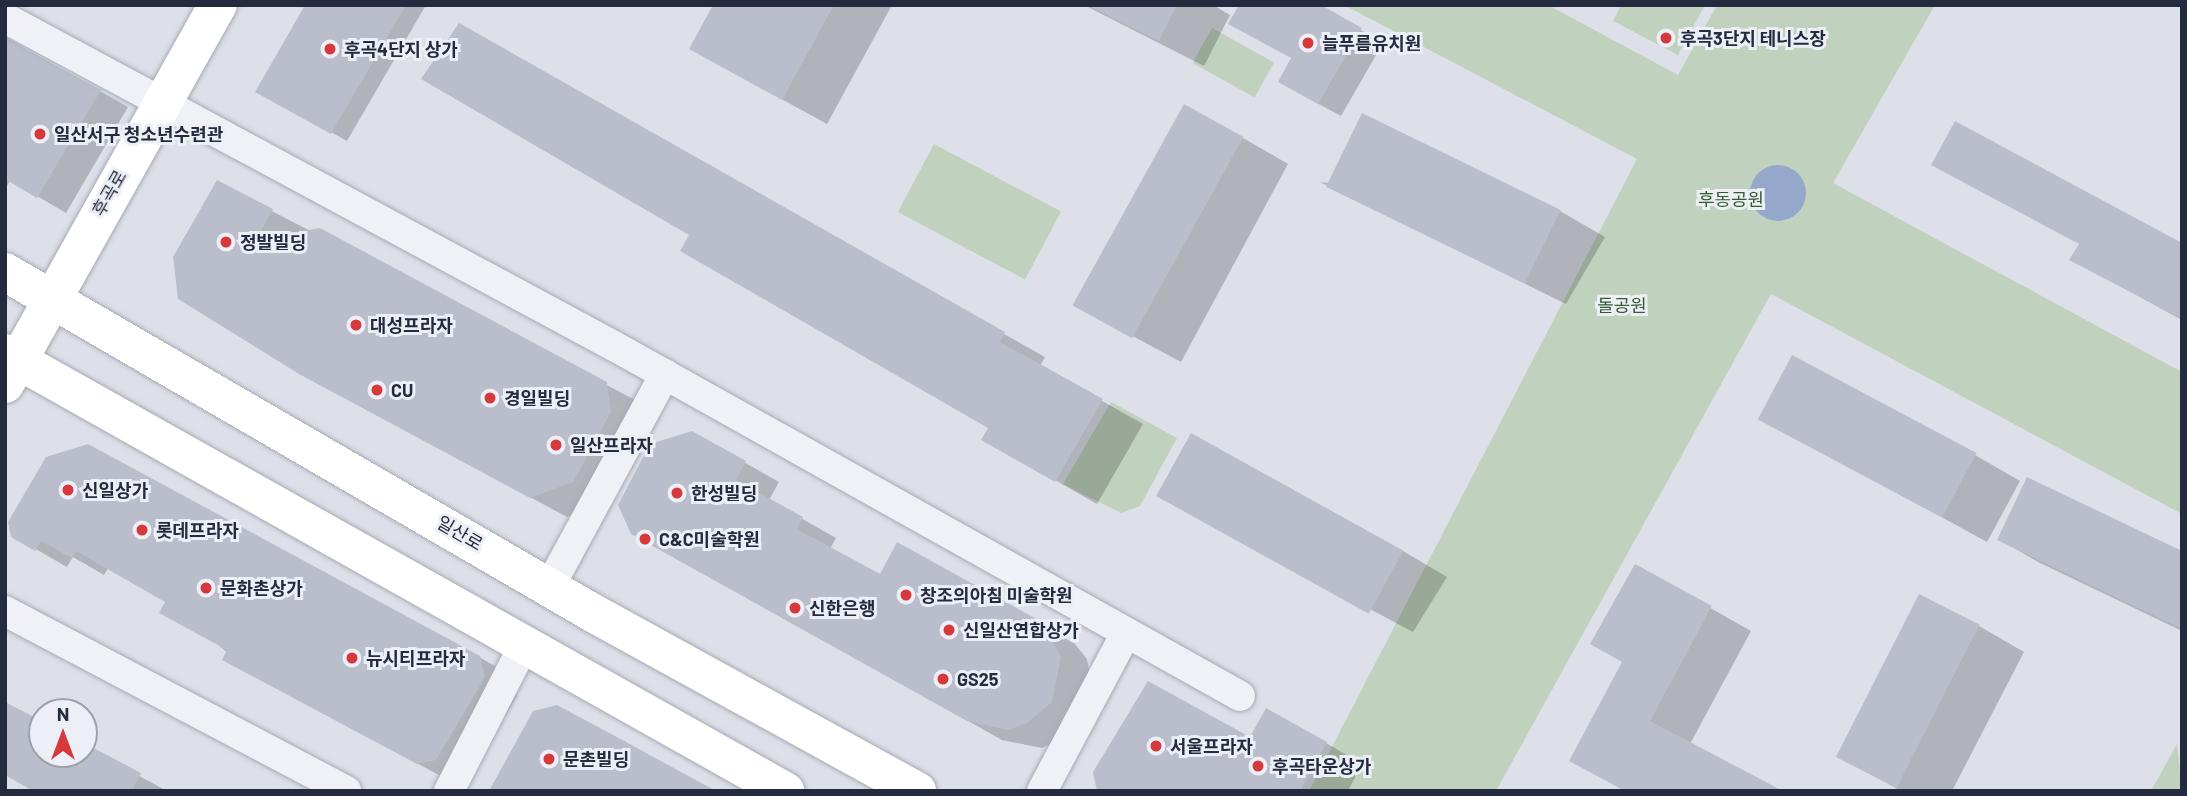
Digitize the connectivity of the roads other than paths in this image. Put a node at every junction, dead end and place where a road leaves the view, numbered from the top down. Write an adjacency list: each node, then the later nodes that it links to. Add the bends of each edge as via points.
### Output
1 (218, 5): 3 (main road, 후곡로)
2 (5, 18): 3 (street)
3 (163, 99): 5 (main road, 후곡로); 7 (street)
4 (5, 272): 5 (main road, 일산로)
5 (50, 296): 6 (main road, 후곡로); 8 (main road, 일산로)
6 (10, 366): 11 (main road)
7 (665, 374): 8 (street); 10 (street)
8 (551, 584): 16 (main road, 일산로)
9 (5, 611): 13 (street)
10 (1126, 633): 12 (street); 17 (street)
11 (525, 643): 14 (street); 15 (main road)
12 (1240, 696)
13 (347, 791)
14 (449, 791)
15 (785, 791)
16 (917, 791)
17 (1042, 791)

